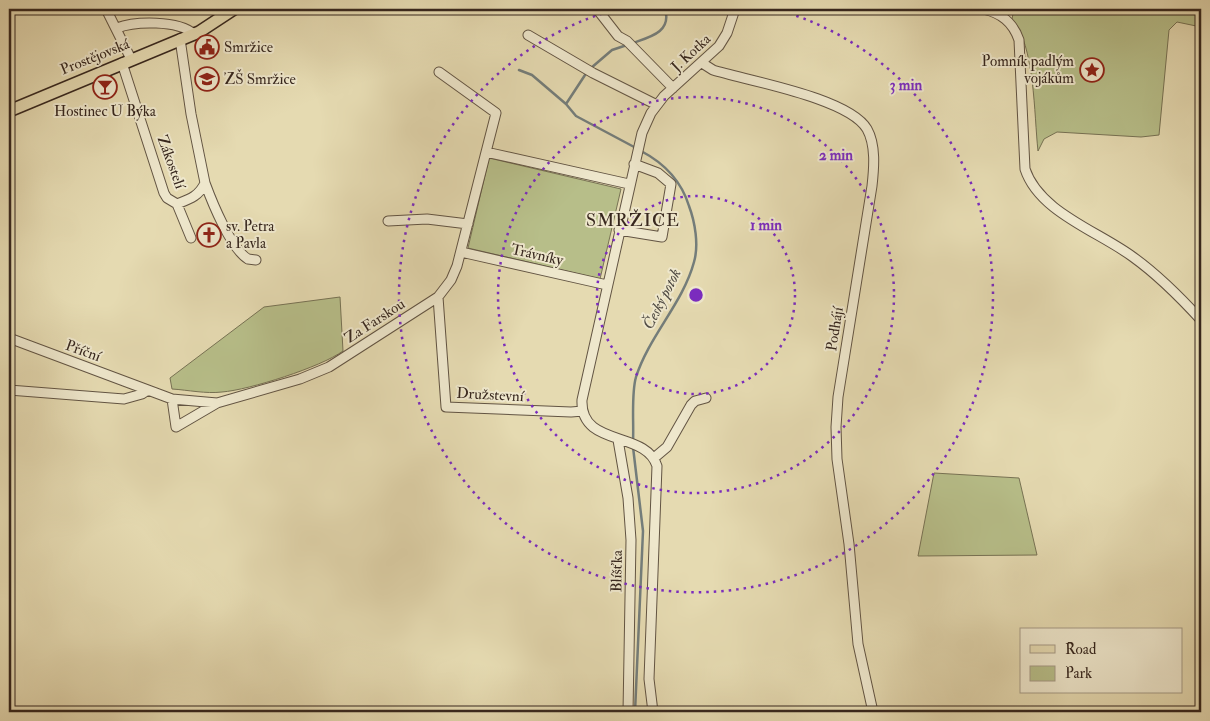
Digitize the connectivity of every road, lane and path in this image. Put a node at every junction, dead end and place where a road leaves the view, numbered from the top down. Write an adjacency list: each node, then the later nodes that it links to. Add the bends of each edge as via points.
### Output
1 (106, 9): 6 (street, Zákostelí)
2 (234, 9): 7 (main road, Prostějovská)
3 (597, 9): 13 (street, via 618,36)
4 (735, 9): 11 (street, J. Kotka, via 722,42)
5 (983, 9): 29 (street, via 1005,18 1019,40 1024,169 1031,185 1045,200 1132,256 1164,281)
6 (116, 28): 7 (street, via 142,23 179,26); 10 (street, Zákostelí)
7 (194, 34): 9 (main road, Prostějovská)
8 (528, 35): 14 (street)
9 (180, 39): 10 (main road, Prostějovská); 18 (street, Zákostelí)
10 (127, 61): 15 (main road, Prostějovská); 20 (street, Zákostelí, via 164,193)
11 (702, 63): 13 (street, J. Kotka); 41 (street, Podhájí, via 713,70 842,108 862,122 871,138 874,175 838,397 836,438 857,635)
12 (439, 72): 16 (street, via 496,113)
13 (674, 88): 14 (street)
14 (657, 105): 17 (street, via 649,117)
15 (9, 111)
16 (486, 152): 19 (street); 22 (street)
17 (635, 162): 19 (street); 23 (street, via 658,173 671,184 662,237)
18 (205, 182): 20 (street, Zákostelí, via 195,197); 26 (street, Zákostelí, via 214,209 240,251 248,259)
19 (630, 184): 23 (street)
20 (177, 204): 24 (street)
21 (388, 220): 22 (street)
22 (468, 224): 25 (street, Za Farskou)
23 (619, 230): 27 (street)
24 (191, 238)
25 (461, 252): 27 (street, Trávníky); 28 (street, Za Farskou, via 451,280)
26 (256, 260)
27 (607, 286): 36 (street, via 582,400)
28 (438, 296): 35 (street, Za Farskou, via 329,367 300,379); 36 (street, Družstevní, via 446,407)
29 (1201, 320)
30 (9, 338): 32 (street, Příční)
31 (9, 390): 32 (street, via 124,399)
32 (148, 390): 34 (street, Příční)
33 (706, 398): 38 (street, via 691,405 667,447)
34 (172, 399): 35 (street, Za Farskou); 35 (street, via 176,427)
35 (217, 403)
36 (583, 411): 37 (street, via 591,425)
37 (623, 441): 38 (street, via 640,447); 39 (street, Blíšťka, via 631,540)
38 (654, 458): 40 (street, via 658,480 649,678)
39 (628, 712)
40 (653, 712)
41 (873, 712)

